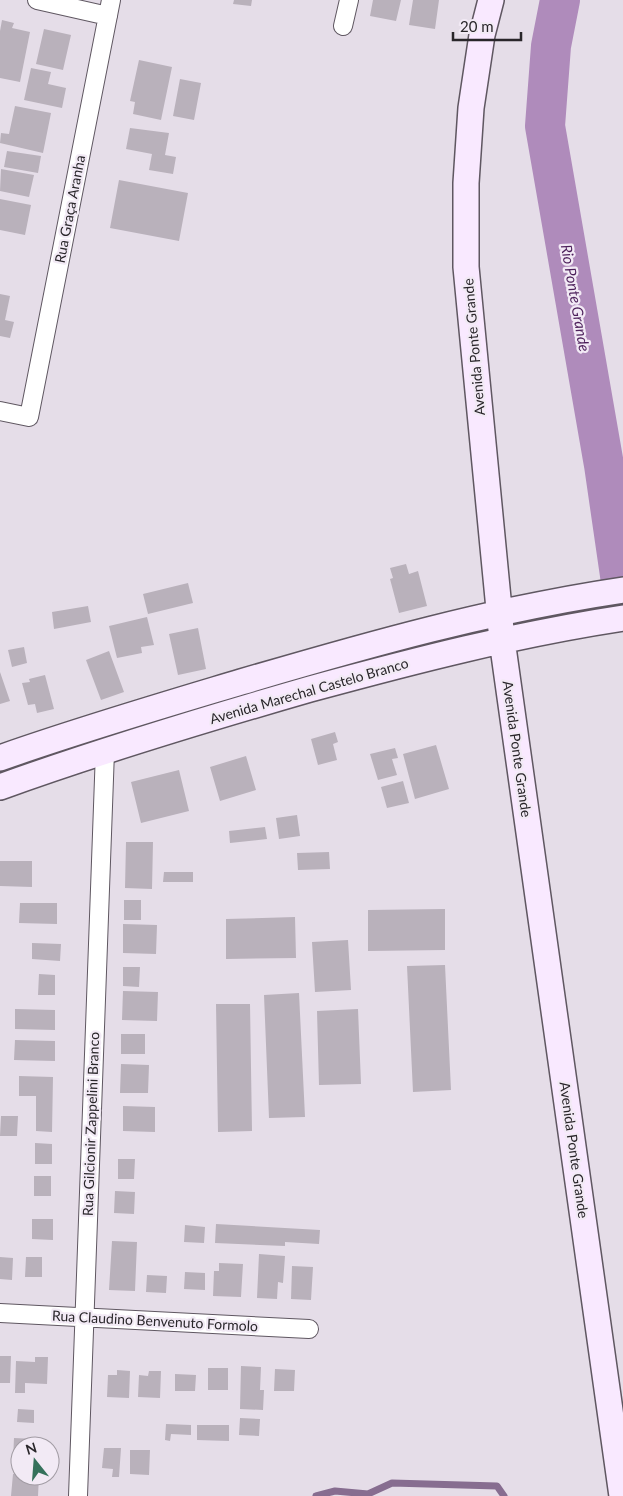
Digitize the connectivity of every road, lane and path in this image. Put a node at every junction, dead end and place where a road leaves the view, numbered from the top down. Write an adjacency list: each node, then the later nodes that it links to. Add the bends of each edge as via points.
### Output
1 (37, 0): 4 (street)
2 (349, 0): 5 (street)
3 (491, 0): 8 (street, Avenida Ponte Grande, via 471,108 466,183 466,267)
4 (109, 8): 6 (street, Rua Graça Aranha, via 29,417)
5 (343, 26)
6 (0, 411)
7 (623, 590): 8 (street, Avenida Marechal Castelo Branco)
8 (499, 613): 10 (street, Avenida Ponte Grande); 11 (street, Avenida Marechal Castelo Branco, via 312,661)
9 (612, 619): 10 (street, Avenida Marechal Castelo Branco)
10 (502, 640): 12 (street, Avenida Marechal Castelo Branco, via 267,701); 19 (street, Avenida Ponte Grande)
11 (117, 720): 12 (street); 13 (street, Avenida Marechal Castelo Branco)
12 (104, 751): 14 (street, Avenida Marechal Castelo Branco); 16 (street, Rua Gilcionir Zappelini Branco)
13 (0, 758)
14 (0, 787)
15 (0, 1313): 16 (street, Rua Claudino Benvenuto Formolo)
16 (84, 1317): 17 (street, Rua Claudino Benvenuto Formolo); 18 (street, Rua Gilcionir Zappelini Branco)
17 (309, 1329)
18 (78, 1496)
19 (622, 1496)

